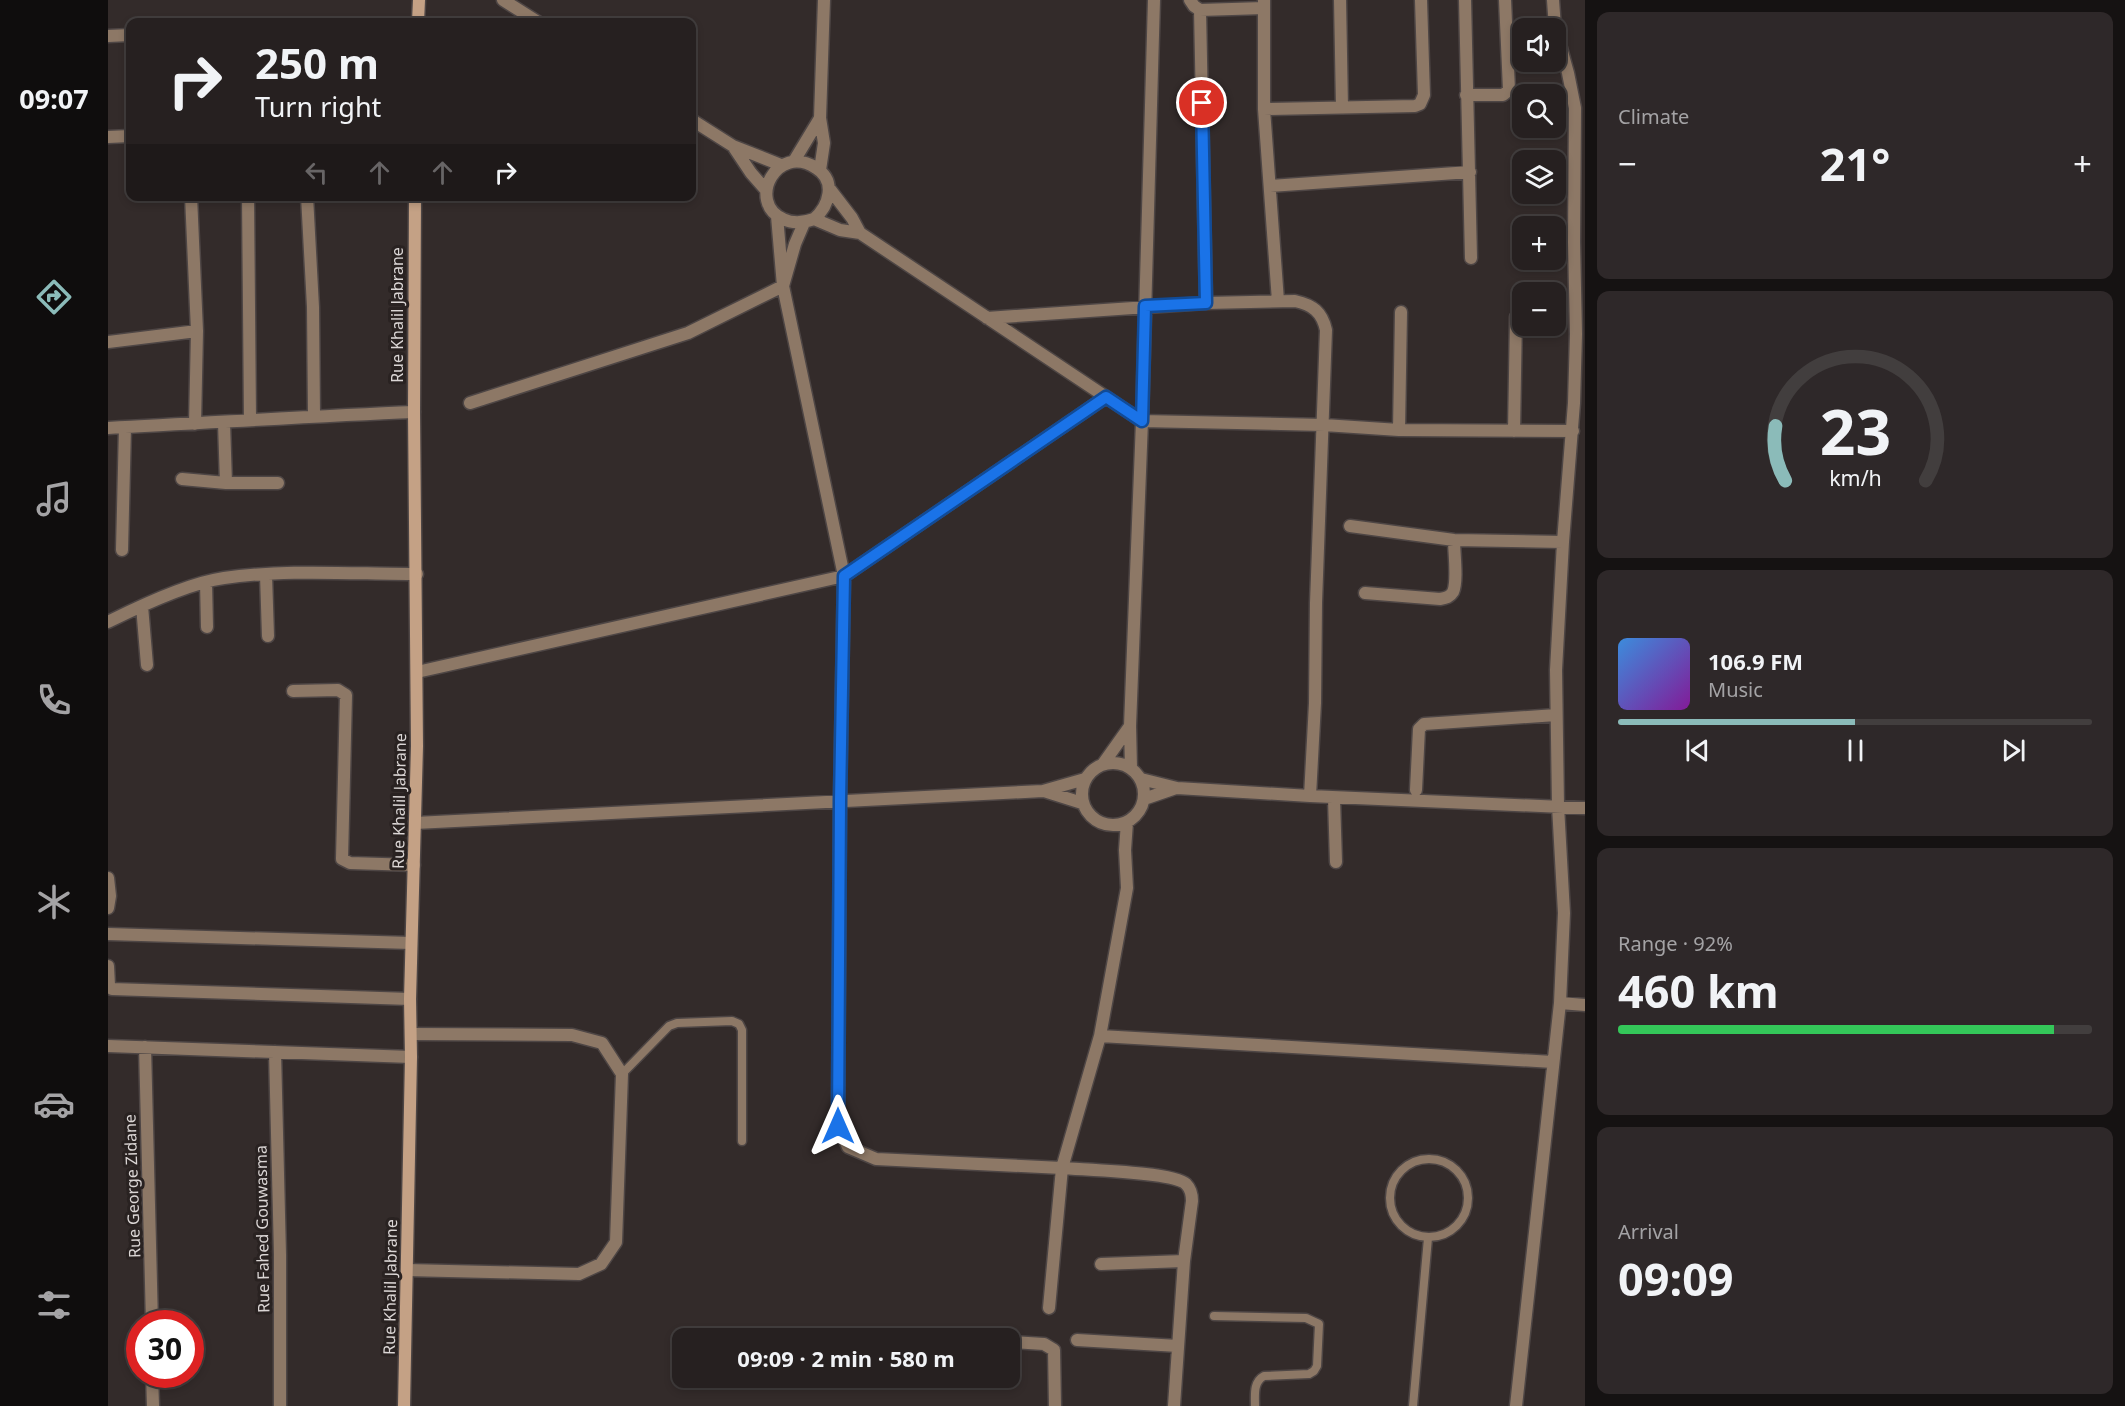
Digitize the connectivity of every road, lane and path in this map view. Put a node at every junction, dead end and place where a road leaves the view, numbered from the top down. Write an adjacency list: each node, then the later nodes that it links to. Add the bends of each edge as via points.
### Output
1 (419, 0): 13 (street)
2 (503, 0): 14 (street)
3 (824, 0): 22 (street)
4 (1154, 0): 46 (street)
5 (1190, 0): 12 (street)
6 (1340, 0): 20 (street)
7 (1421, 0): 20 (street, via 1424,95 1420,104)
8 (1465, 0): 19 (street)
9 (1505, 0): 19 (street, via 1509,90 1503,95)
10 (1553, 0): 15 (street)
11 (1264, 4): 12 (street); 21 (street)
12 (1200, 10): 45 (street)
13 (418, 18)
14 (532, 18)
15 (1554, 18)
16 (126, 35): 17 (street)
17 (108, 36)
18 (1566, 67): 41 (street, via 1575,108)
19 (1466, 95): 30 (street)
20 (1342, 107): 21 (street)
21 (1264, 109): 31 (street)
22 (820, 118): 27 (street); 29 (street, via 824,143)
23 (696, 123): 26 (street)
24 (126, 136): 25 (street)
25 (108, 137)
26 (733, 146): 28 (street); 33 (street)
27 (794, 161): 28 (street); 29 (street, via 808,163)
28 (781, 165): 33 (street)
29 (820, 171): 32 (street)
30 (1470, 172): 31 (street); 42 (street)
31 (1270, 186): 44 (street)
32 (829, 188): 39 (street, via 823,211); 40 (street)
33 (766, 190): 38 (street)
34 (192, 201): 49 (street)
35 (248, 201): 58 (street)
36 (308, 201): 57 (street)
37 (414, 201): 56 (street, Rue Khalil Jabrane)
38 (777, 216): 39 (street, via 789,221); 43 (street)
39 (809, 221): 40 (street); 43 (street, via 795,244)
40 (860, 233): 48 (street)
41 (1580, 242): 50 (street)
42 (1471, 258)
43 (783, 286): 54 (street, via 688,333); 77 (street)
44 (1278, 301): 45 (street); 62 (street, via 1306,303 1323,320)
45 (1206, 303): 46 (street)
46 (1145, 306): 48 (street); 59 (street)
47 (1401, 312): 65 (street)
48 (987, 318): 53 (street)
49 (196, 331): 52 (street); 61 (street)
50 (1581, 334): 55 (street)
51 (1516, 336): 66 (street)
52 (108, 342)
53 (1106, 397): 59 (street); 77 (street)
54 (470, 403)
55 (1580, 404): 67 (street)
56 (414, 412): 57 (street); 75 (street, Rue Khalil Jabrane)
57 (314, 416): 58 (street)
58 (250, 419): 60 (street)
59 (1142, 421): 62 (street); 88 (street)
60 (224, 423): 61 (street); 69 (street)
61 (195, 424): 64 (street)
62 (1324, 425): 65 (street); 96 (street)
63 (108, 428): 64 (street)
64 (125, 428): 74 (street)
65 (1399, 430): 66 (street)
66 (1514, 430): 67 (street)
67 (1573, 431): 73 (street)
68 (182, 479): 69 (street)
69 (226, 483): 70 (street)
70 (278, 483)
71 (1350, 525): 72 (street)
72 (1454, 540): 73 (street); 79 (street, via 1455,583 1449,597)
73 (1563, 542): 87 (street)
74 (122, 550)
75 (417, 574): 76 (street); 85 (street, Rue Khalil Jabrane)
76 (266, 575): 78 (street); 83 (street)
77 (844, 576): 85 (street); 99 (street)
78 (206, 582): 80 (street); 82 (street)
79 (1365, 592)
80 (142, 606): 81 (street); 84 (street)
81 (108, 622)
82 (207, 627)
83 (268, 636)
84 (147, 665)
85 (417, 672): 104 (street, Rue Khalil Jabrane)
86 (293, 692): 108 (street, via 338,690 346,695 342,859 350,864)
87 (1556, 715): 94 (street, via 1424,724 1419,729); 101 (street)
88 (1130, 726): 89 (street); 90 (street)
89 (1103, 764): 90 (street, via 1118,763); 91 (street)
90 (1131, 768): 92 (street)
91 (1085, 779): 95 (street); 100 (street)
92 (1141, 779): 93 (street); 97 (street)
93 (1177, 788): 96 (street); 97 (street)
94 (1416, 789)
95 (1043, 791): 99 (street); 100 (street)
96 (1310, 796): 98 (street)
97 (1144, 799): 103 (street, via 1138,813)
98 (1334, 799): 101 (street); 107 (street)
99 (840, 801): 104 (street); 126 (street, via 838,1126 848,1148 876,1159)
100 (1082, 803): 105 (street, via 1092,818)
101 (1558, 806): 102 (street); 115 (street, via 1564,913)
102 (1585, 808)
103 (1127, 822): 105 (street); 106 (street)
104 (415, 823): 108 (street, Rue Khalil Jabrane)
105 (1108, 825): 106 (street)
106 (1125, 850): 118 (street, via 1127,888)
107 (1336, 862)
108 (414, 866): 112 (street, Rue Khalil Jabrane)
109 (108, 878): 110 (street)
110 (108, 908)
111 (108, 934): 112 (street)
112 (411, 943): 114 (street, Rue Khalil Jabrane)
113 (108, 966): 114 (street, via 112,989)
114 (410, 999): 117 (street, Rue Khalil Jabrane)
115 (1560, 1003): 116 (street); 123 (street)
116 (1585, 1005)
117 (411, 1034): 122 (street, Rue Khalil Jabrane); 124 (street, via 572,1035 602,1043)
118 (1100, 1036): 123 (street); 126 (street)
119 (108, 1046): 120 (street)
120 (145, 1047): 121 (street); 132 (street, Rue George Zidane)
121 (275, 1052): 122 (street); 139 (street, Rue Fahed Gouwasma)
122 (411, 1057): 130 (street, Rue Khalil Jabrane)
123 (1553, 1062): 145 (street)
124 (622, 1074): 125 (lane, via 676,1023 739,1024); 130 (street, via 616,1242 601,1264 579,1274)
125 (742, 1141)
126 (1062, 1168): 128 (street, via 1140,1173 1187,1185 1192,1201); 131 (street)
127 (1428, 1238): 127 (lane, via 1444,1235 1456,1227 1465,1214 1468,1199 1457,1170 1429,1159 1414,1161 1401,1170 1392,1183 1389,1198 1400,1226 1413,1235); 144 (lane)
128 (1184, 1261): 129 (street); 136 (street)
129 (1101, 1264)
130 (407, 1270): 140 (street, Rue Khalil Jabrane)
131 (1049, 1308)
132 (152, 1310)
133 (1214, 1316): 143 (lane, via 1306,1318 1319,1324 1314,1371 1258,1379)
134 (1077, 1340): 136 (street)
135 (1020, 1343): 141 (street, via 1044,1344 1054,1350)
136 (1178, 1346): 142 (street)
137 (152, 1388): 138 (street)
138 (153, 1406)
139 (280, 1406)
140 (404, 1406)
141 (1055, 1406)
142 (1174, 1406)
143 (1255, 1406)
144 (1413, 1406)
145 (1516, 1406)

